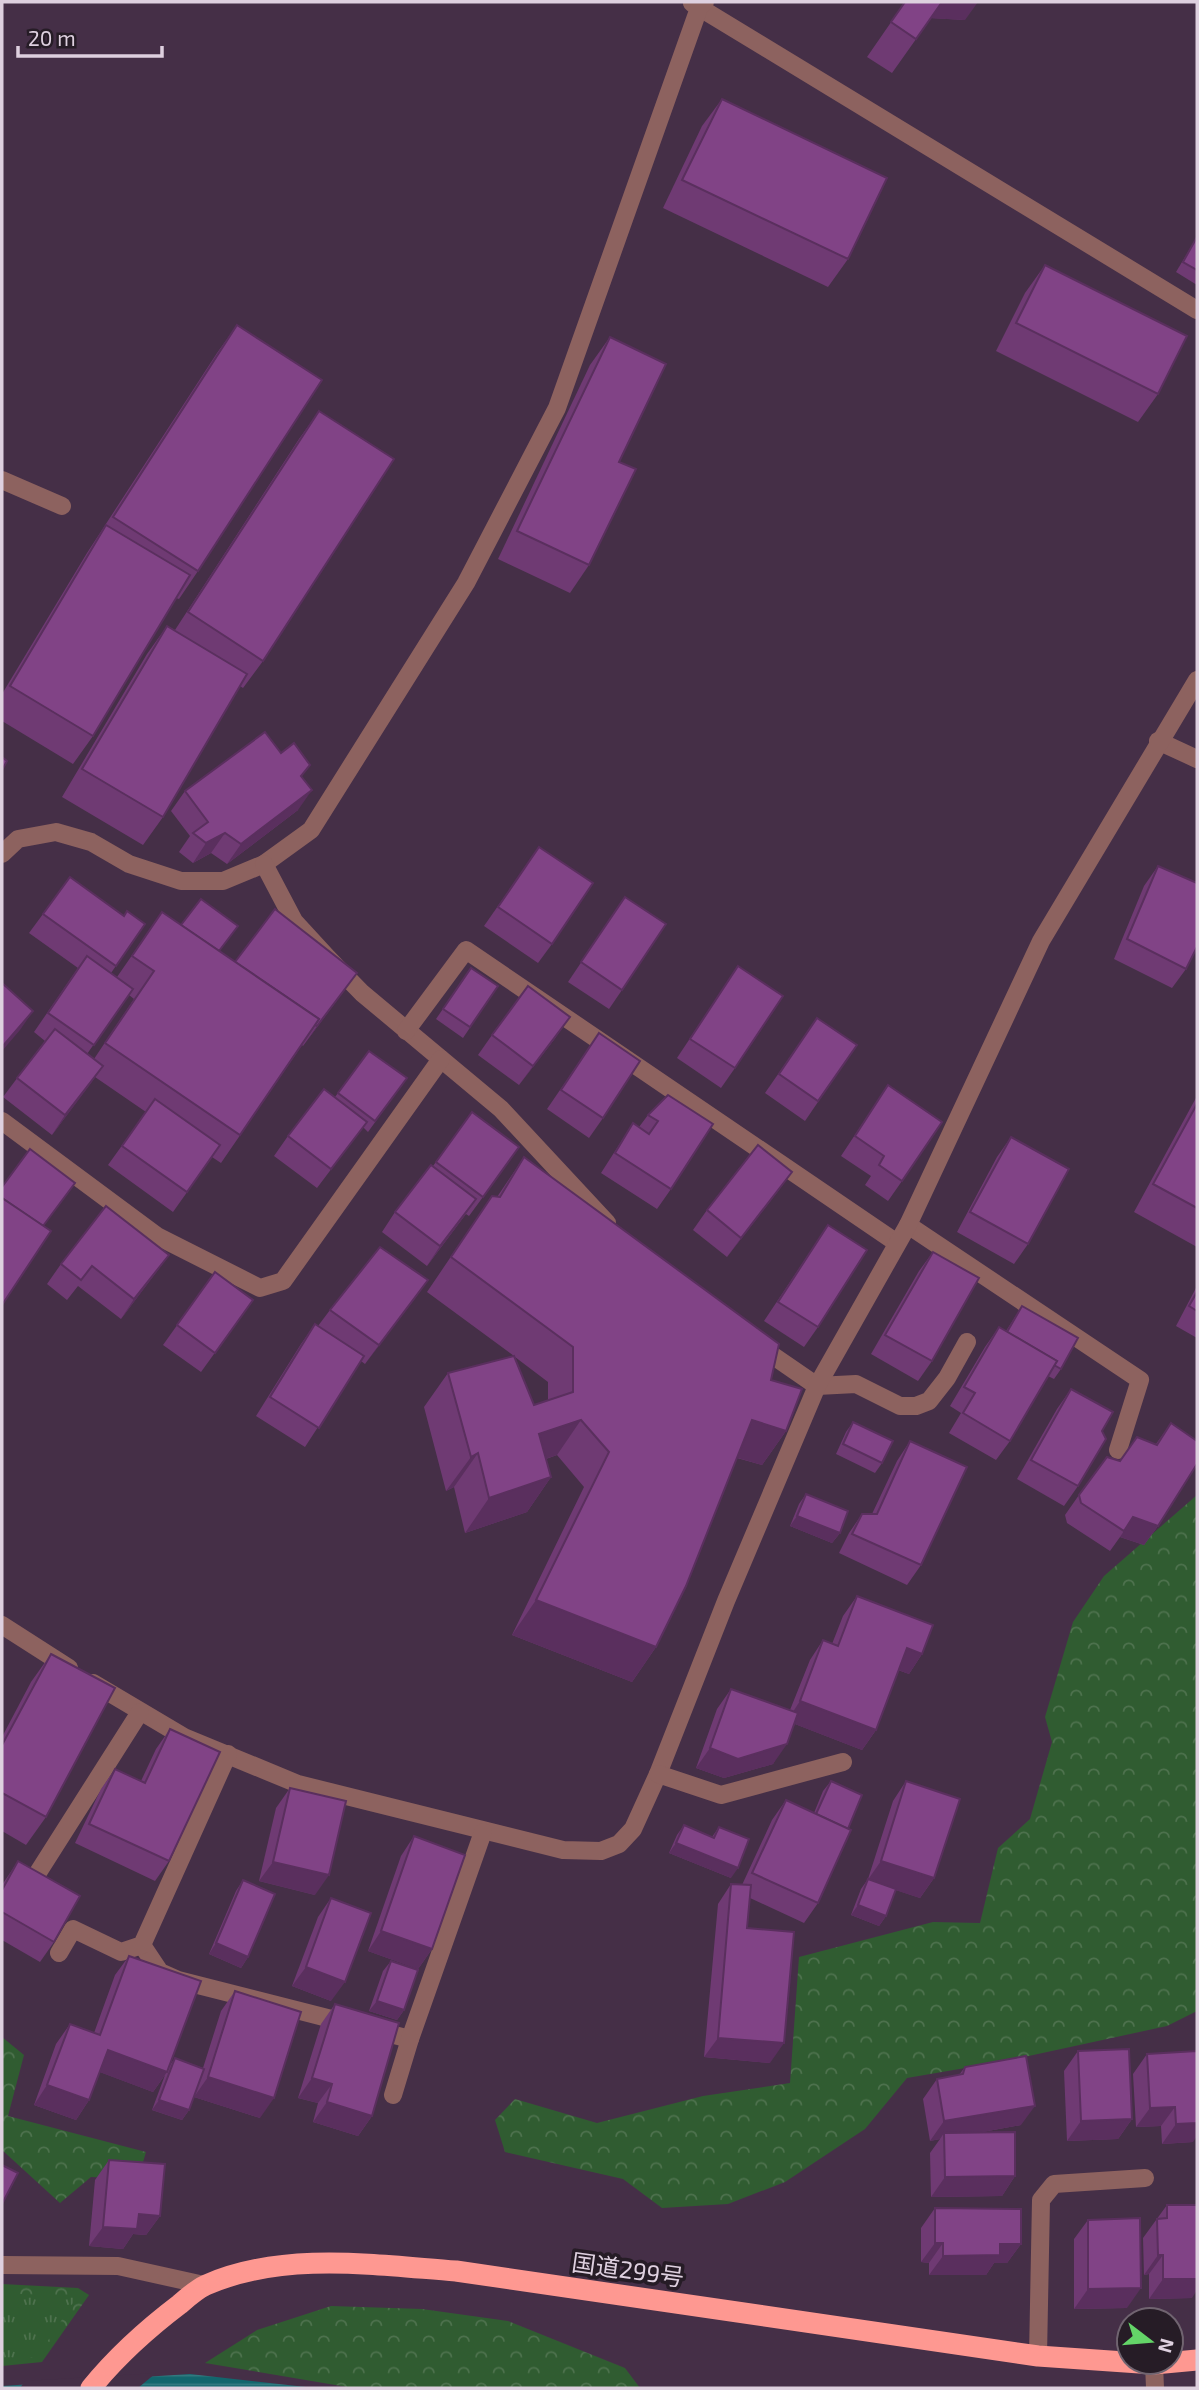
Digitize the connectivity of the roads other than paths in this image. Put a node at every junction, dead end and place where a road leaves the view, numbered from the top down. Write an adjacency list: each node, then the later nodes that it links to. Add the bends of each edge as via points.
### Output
1 (698, 4): 2 (street); 9 (street, via 557,408 466,583 333,799 311,830)
2 (1197, 310)
3 (2, 480): 4 (street)
4 (62, 506)
5 (1197, 680): 6 (street)
6 (1158, 741): 7 (street); 13 (street, via 1041,941)
7 (1197, 760)
8 (2, 854): 9 (street, via 18,839 57,832 181,881 223,881)
9 (264, 864): 10 (street, via 295,920 362,993)
10 (406, 1031): 11 (street); 15 (street, via 466,950)
11 (441, 1059): 12 (street, via 283,1281 260,1288 157,1236); 14 (street, via 501,1109)
12 (2, 1121)
13 (908, 1225): 15 (street); 19 (street, via 1140,1380)
14 (622, 1239)
15 (897, 1243): 18 (street)
16 (736, 1332): 18 (street)
17 (967, 1342): 18 (street, via 929,1401 916,1406 900,1406 856,1384)
18 (817, 1386): 24 (street)
19 (1118, 1450)
20 (2, 1625): 21 (street)
21 (140, 1712): 22 (street, via 184,1737); 26 (street)
22 (228, 1754): 25 (street, via 298,1784); 27 (street)
23 (844, 1762): 24 (street, via 721,1795)
24 (658, 1774): 25 (street, via 633,1829 619,1844 601,1851 563,1850)
25 (483, 1832): 29 (street)
26 (32, 1882)
27 (142, 1945): 28 (street, via 121,1952 72,1929); 29 (street, via 160,1972 178,1980)
28 (59, 1953)
29 (410, 2039): 30 (street)
30 (393, 2095)
31 (1145, 2178): 34 (street, via 1054,2184 1041,2200)
32 (2, 2265): 33 (street, via 118,2266)
33 (197, 2291): 34 (highway, 国道299号, via 233,2276 285,2264 456,2271); 36 (highway, 国道299号, via 143,2333)
34 (1038, 2356): 35 (highway, 国道299号)
35 (1115, 2361)
36 (91, 2388)

